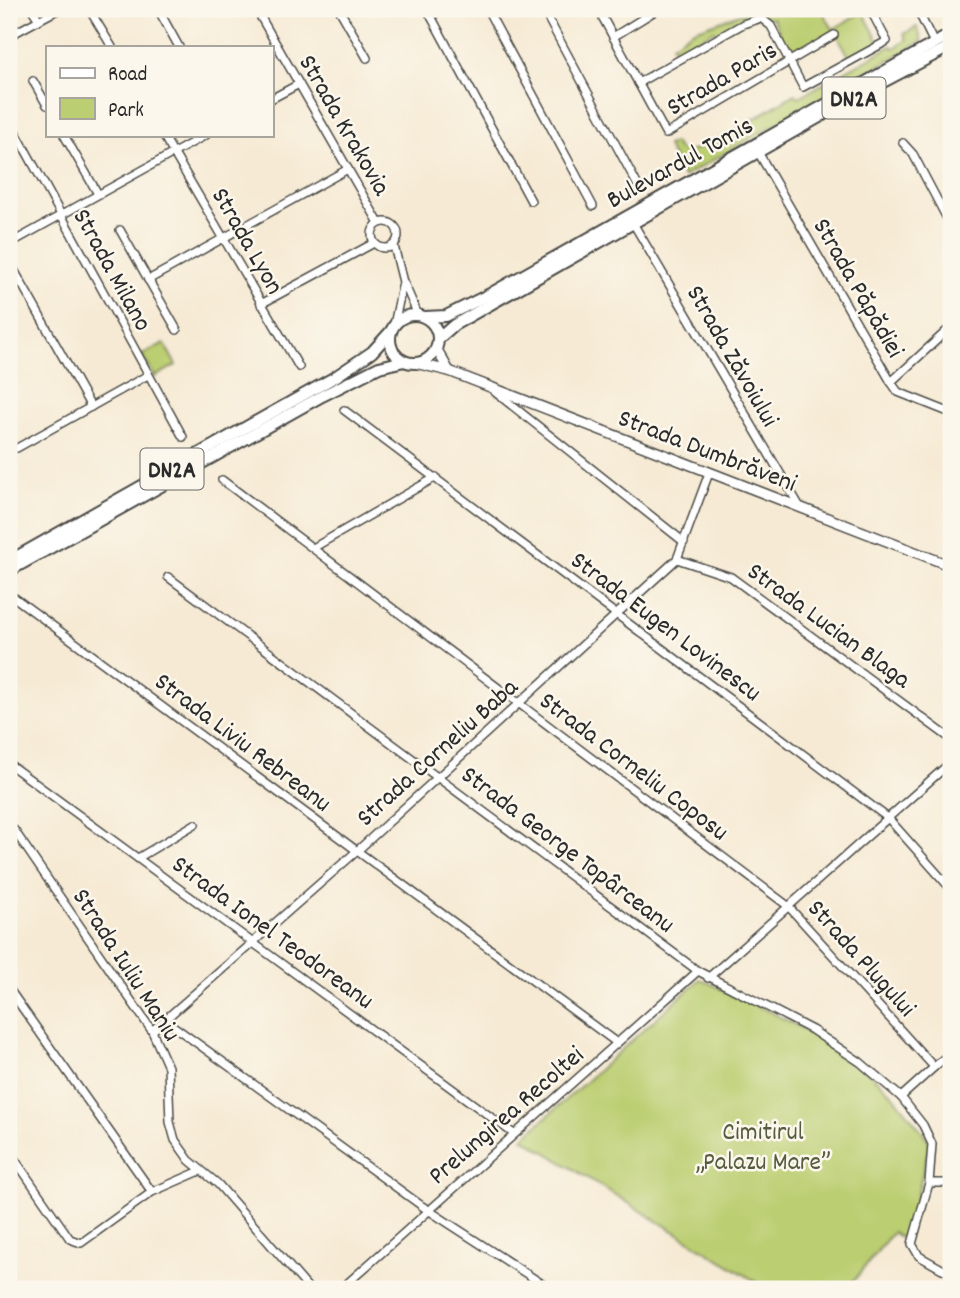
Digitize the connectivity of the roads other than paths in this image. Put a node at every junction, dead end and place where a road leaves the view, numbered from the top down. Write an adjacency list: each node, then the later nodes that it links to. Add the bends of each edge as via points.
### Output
1 (32, 9): 14 (street)
2 (59, 9): 14 (street)
3 (89, 9): 20 (street)
4 (158, 9): 21 (street)
5 (257, 9): 27 (street, Strada Krakovia)
6 (339, 9): 23 (street)
7 (427, 9): 40 (street)
8 (487, 9): 41 (street)
9 (543, 9): 38 (street)
10 (598, 9): 18 (street)
11 (658, 9): 18 (street)
12 (870, 9): 24 (street, via 887,41 803,88)
13 (917, 9): 19 (street)
14 (39, 20): 17 (street)
15 (951, 34): 19 (main road, Bulevardul Tomis / DN2A)
16 (834, 35): 24 (street, Strada Paris)
17 (9, 36)
18 (613, 37): 26 (street)
19 (934, 43): 55 (main road, Bulevardul Tomis / DN2A, via 488,295 446,316)
20 (111, 46)
21 (178, 46)
22 (951, 46): 35 (main road, Bulevardul Tomis / DN2A)
23 (367, 58)
24 (790, 61): 26 (street, via 771,26 761,19 743,24); 26 (street, Strada Paris, via 666,134)
25 (33, 81): 29 (street)
26 (638, 83)
27 (299, 84): 28 (street); 37 (street, Strada Krakovia)
28 (273, 98)
29 (46, 103)
30 (9, 120): 42 (street, Strada Milano)
31 (65, 136): 39 (street)
32 (164, 136): 36 (street, Strada Lyon)
33 (204, 136): 36 (street)
34 (903, 143): 45 (street)
35 (758, 152): 44 (main road, Bulevardul Tomis / DN2A); 64 (street, Strada Păpădiei)
36 (173, 153): 39 (street); 47 (street, Strada Lyon)
37 (348, 169): 43 (street, Strada Krakovia); 47 (street)
38 (637, 184)
39 (98, 194): 42 (street)
40 (531, 201)
41 (593, 206)
42 (60, 215): 49 (street); 63 (street, Strada Milano)
43 (379, 223): 48 (street, via 372,232); 50 (street, via 396,226 399,235)
44 (633, 223): 59 (main road, Bulevardul Tomis / DN2A, via 454,325); 74 (street, Strada Zăvoiului)
45 (951, 226)
46 (120, 230): 52 (street)
47 (223, 238): 52 (street); 54 (street, Strada Lyon)
48 (374, 243): 50 (street); 54 (street)
49 (9, 244)
50 (394, 246): 53 (street)
51 (9, 261): 66 (street)
52 (148, 280): 58 (street)
53 (403, 282): 55 (street); 57 (street)
54 (261, 304): 61 (street, Strada Lyon)
55 (422, 316): 57 (main road, DN2A, via 404,316); 59 (main road, via 433,324)
56 (951, 327): 64 (street)
57 (392, 328): 60 (main road, via 391,349); 78 (main road, DN2A, via 372,352 335,377)
58 (177, 330)
59 (437, 344): 60 (main road, DN2A, via 426,360); 62 (street)
60 (409, 362): 62 (street, Strada Dumbrăveni); 80 (main road, DN2A, via 379,367 322,396)
61 (299, 367)
62 (449, 371): 65 (street, Strada Dumbrăveni)
63 (148, 375): 66 (street); 69 (street, Strada Milano)
64 (891, 382): 68 (street, Strada Păpădiei, via 898,392)
65 (489, 387): 71 (street, Strada Dumbrăveni); 75 (street)
66 (91, 407): 70 (street)
67 (344, 410): 72 (street, Strada Eugen Lovinescu)
68 (951, 413)
69 (183, 437)
70 (17, 448)
71 (709, 473): 74 (street, Strada Dumbrăveni); 75 (street, Strada Corneliu Baba)
72 (436, 477): 76 (street); 83 (street, Strada Eugen Lovinescu)
73 (222, 480): 76 (street, Strada Corneliu Coposu)
74 (800, 507): 79 (street, Strada Dumbrăveni)
75 (684, 542): 77 (street, Strada Corneliu Baba)
76 (313, 548): 84 (street, Strada Corneliu Coposu)
77 (677, 559): 83 (street, Strada Corneliu Baba); 85 (street, Strada Lucian Blaga, via 731,577)
78 (9, 561)
79 (950, 562)
80 (9, 571)
81 (168, 577): 88 (street, Strada George Topârceanu)
82 (15, 598): 92 (street, Strada Liviu Rebreanu)
83 (618, 614): 84 (street, Strada Corneliu Baba); 89 (street, Strada Eugen Lovinescu)
84 (519, 704): 88 (street, Strada Corneliu Baba); 95 (street, Strada Corneliu Coposu)
85 (951, 739)
86 (951, 762): 89 (street)
87 (9, 764): 93 (street, Strada Ionel Teodoreanu)
88 (438, 777): 92 (street, Strada Corneliu Baba); 97 (street, Strada George Topârceanu)
89 (888, 818): 94 (street, Strada Eugen Lovinescu); 95 (street)
90 (195, 824): 93 (street)
91 (14, 830): 101 (street, Strada Iuliu Maniu)
92 (357, 852): 96 (street, Strada Corneliu Baba); 102 (street, Strada Liviu Rebreanu)
93 (138, 858): 96 (street, Strada Ionel Teodoreanu)
94 (951, 889)
95 (788, 906): 98 (street); 104 (street, Strada Plugului)
96 (254, 942): 100 (street, Strada Corneliu Baba); 106 (street, Strada Ionel Teodoreanu)
97 (698, 971): 98 (street, Strada George Topârceanu); 102 (street, Prelungirea Recoltei)
98 (708, 978): 105 (street, Strada George Topârceanu, via 812,1031 860,1062)
99 (9, 989): 111 (street)
100 (165, 1020): 101 (street, Strada Corneliu Baba); 112 (street)
101 (152, 1031): 108 (street, Strada Iuliu Maniu, via 168,1067 171,1131)
102 (617, 1043): 106 (street, Prelungirea Recoltei)
103 (951, 1052): 104 (street)
104 (934, 1067): 105 (street)
105 (901, 1097): 109 (street, Strada George Topârceanu, via 932,1144)
106 (514, 1133): 112 (street, Prelungirea Recoltei)
107 (9, 1151): 111 (street, via 70,1239 81,1243)
108 (200, 1171): 111 (street); 114 (street, Strada Iuliu Maniu, via 218,1184)
109 (929, 1183): 110 (street); 113 (street, Strada George Topârceanu, via 912,1244 919,1255)
110 (951, 1183)
111 (152, 1192)
112 (428, 1210): 115 (street, Prelungirea Recoltei); 116 (street)
113 (951, 1273)
114 (309, 1289)
115 (342, 1289)
116 (550, 1289)

